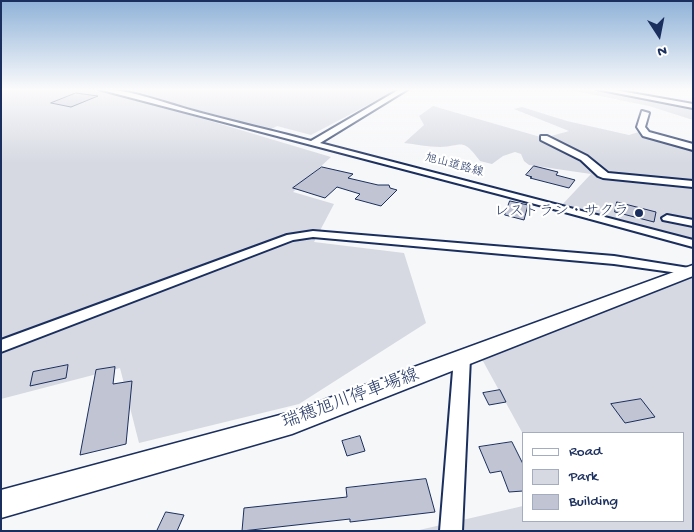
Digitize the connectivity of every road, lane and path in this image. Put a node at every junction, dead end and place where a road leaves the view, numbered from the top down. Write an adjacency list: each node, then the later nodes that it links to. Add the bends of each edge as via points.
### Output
1 (645, 113): 6 (street, via 641,127 646,134)
2 (197, 114): 5 (street, 旭山道路線)
3 (362, 114): 5 (street)
4 (544, 138): 7 (street, via 584,158 606,176)
5 (312, 143): 10 (street, 旭山道路線)
6 (693, 147)
7 (693, 184)
8 (667, 218): 9 (street)
9 (693, 223)
10 (693, 244)
11 (691, 271): 12 (street, via 614,260 314,234 291,237); 13 (main road, 瑞穂旭川停車場線)
12 (1, 346)
13 (462, 358): 14 (main road, 瑞穂旭川停車場線, via 292,423); 15 (street)
14 (1, 504)
15 (451, 531)

